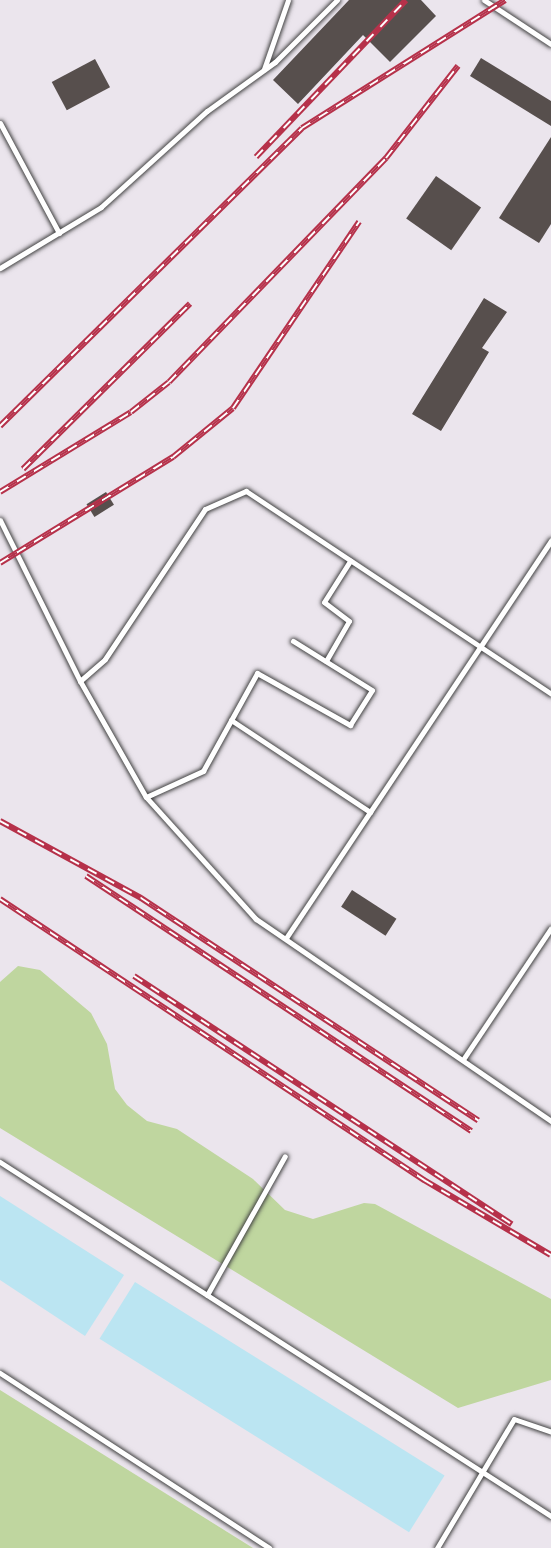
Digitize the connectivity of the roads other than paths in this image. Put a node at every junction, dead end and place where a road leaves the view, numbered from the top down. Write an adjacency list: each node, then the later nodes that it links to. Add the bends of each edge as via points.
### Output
1 (289, 0): 5 (lane)
2 (337, 0): 5 (lane)
3 (484, 0): 4 (lane)
4 (551, 44)
5 (262, 73): 7 (lane, via 207,111 101,206)
6 (0, 123): 7 (lane)
7 (59, 233): 8 (lane)
8 (0, 268)
9 (0, 520): 15 (lane)
10 (551, 540): 13 (lane)
11 (349, 561): 13 (lane); 14 (lane, via 324,602 349,621); 15 (lane, via 246,491 205,509 105,659)
12 (293, 641): 14 (lane)
13 (479, 648): 16 (lane); 19 (lane)
14 (326, 662): 17 (lane, via 372,690 350,725 257,673)
15 (80, 681): 18 (lane)
16 (551, 694)
17 (231, 720): 18 (lane, via 203,771); 19 (lane)
18 (146, 797): 21 (lane, via 256,919)
19 (370, 811): 21 (lane)
20 (551, 928): 22 (lane)
21 (286, 939): 22 (lane)
22 (464, 1058): 23 (lane)
23 (551, 1121)
24 (285, 1156): 26 (lane)
25 (0, 1162): 26 (lane)
26 (207, 1295): 29 (lane)
27 (0, 1373): 31 (lane)
28 (551, 1432): 29 (lane, via 514,1419)
29 (483, 1472): 30 (lane); 32 (lane)
30 (551, 1516)
31 (269, 1548)
32 (437, 1548)

